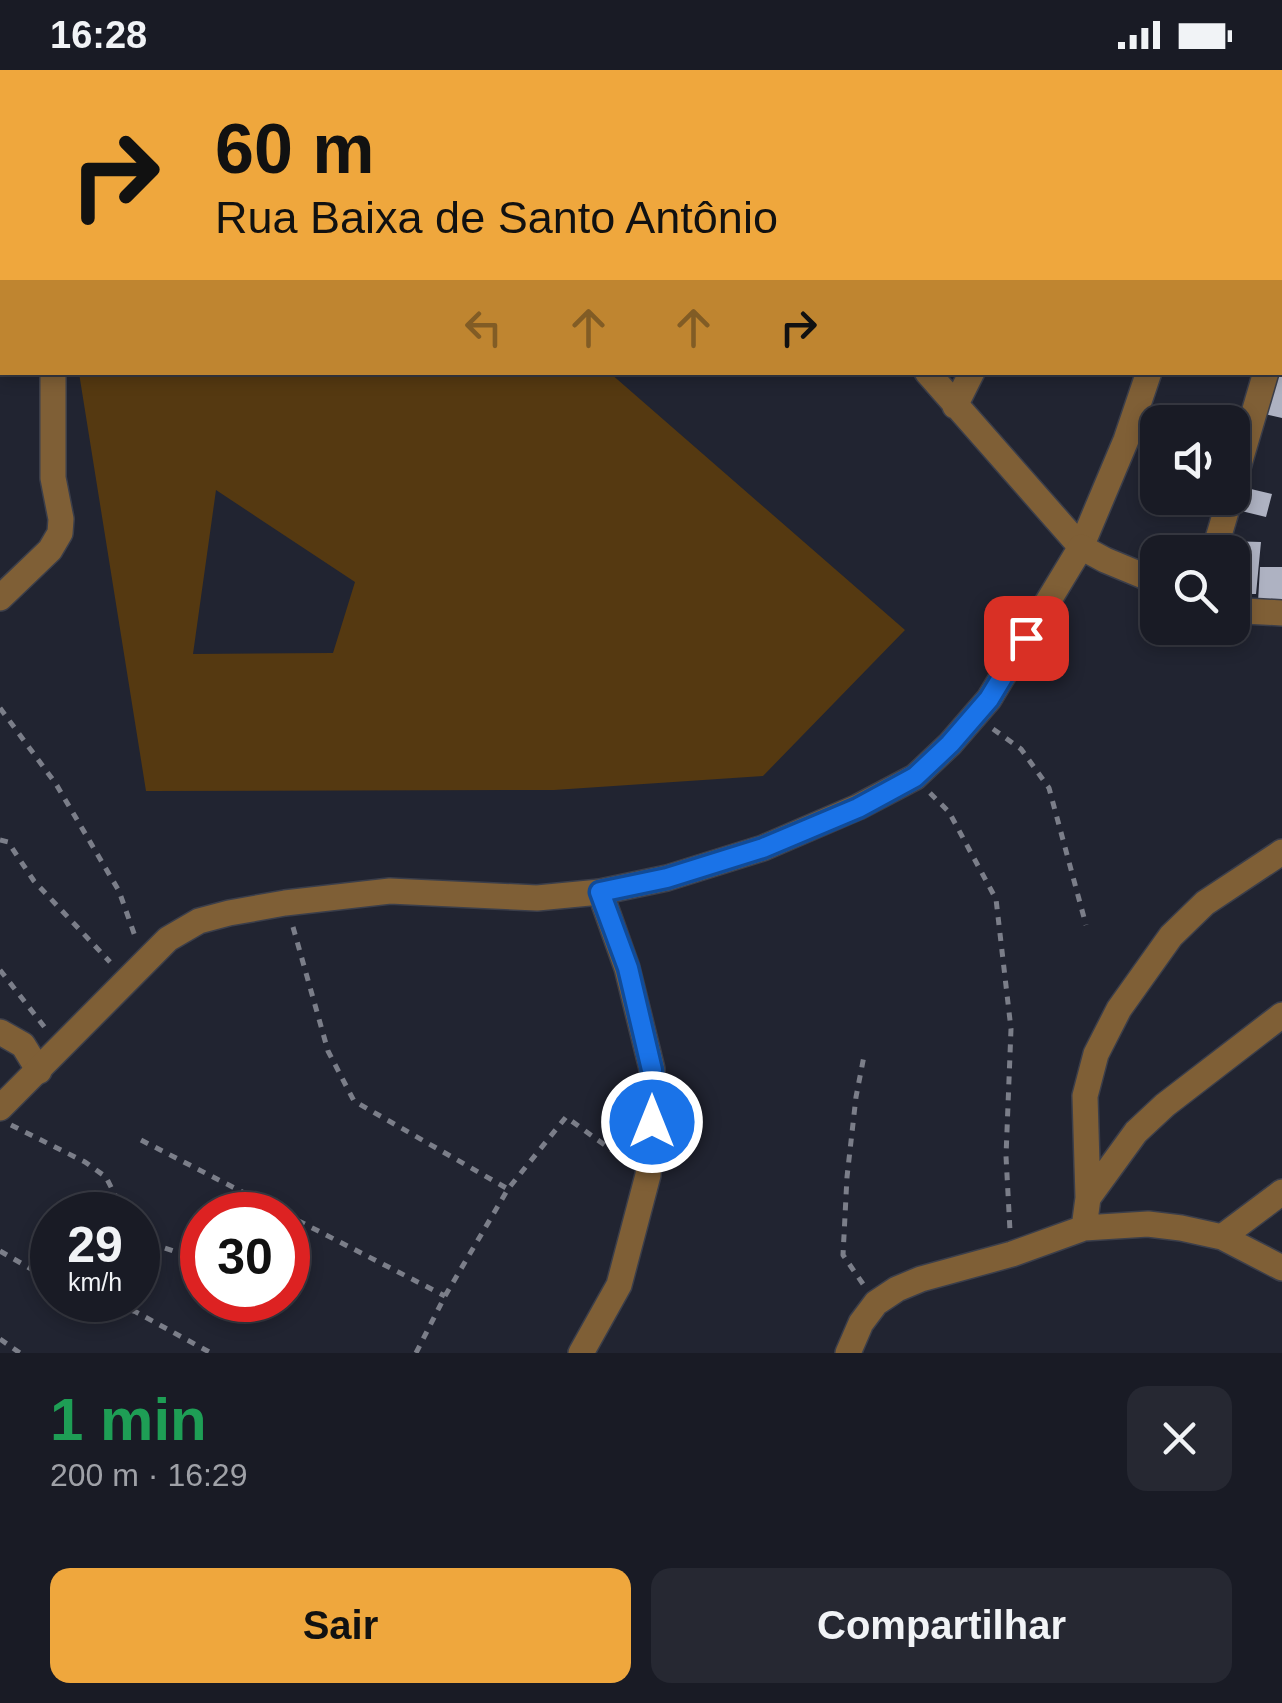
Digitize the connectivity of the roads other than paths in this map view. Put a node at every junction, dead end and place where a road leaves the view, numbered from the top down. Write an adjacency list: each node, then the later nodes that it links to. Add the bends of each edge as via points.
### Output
1 (53, 375): 10 (street, via 60,533)
2 (929, 375): 6 (street)
3 (970, 375): 6 (street)
4 (1148, 375): 8 (street)
5 (1265, 375): 7 (street)
6 (955, 406): 8 (street)
7 (1250, 427)
8 (1081, 547): 9 (street); 14 (street, via 989,699 915,777 763,848)
9 (1140, 575)
10 (0, 598)
11 (1250, 611): 12 (street)
12 (1282, 613)
13 (1282, 852): 20 (street, via 1205,903 1170,936 1119,1009 1096,1054 1086,1096)
14 (600, 892): 17 (street, via 538,898 390,891 199,921 168,938); 24 (street, via 628,968 652,1070 652,1122 648,1176 620,1284)
15 (1282, 1016): 20 (street, via 1136,1132)
16 (0, 1032): 17 (street, via 24,1045)
17 (39, 1070): 18 (street)
18 (0, 1108)
19 (1282, 1192): 22 (street)
20 (1088, 1198): 21 (street)
21 (1084, 1228): 22 (street, via 1148,1224); 25 (street, via 897,1289 876,1303)
22 (1222, 1238): 23 (street)
23 (1282, 1268)
24 (581, 1353)
25 (848, 1353)

